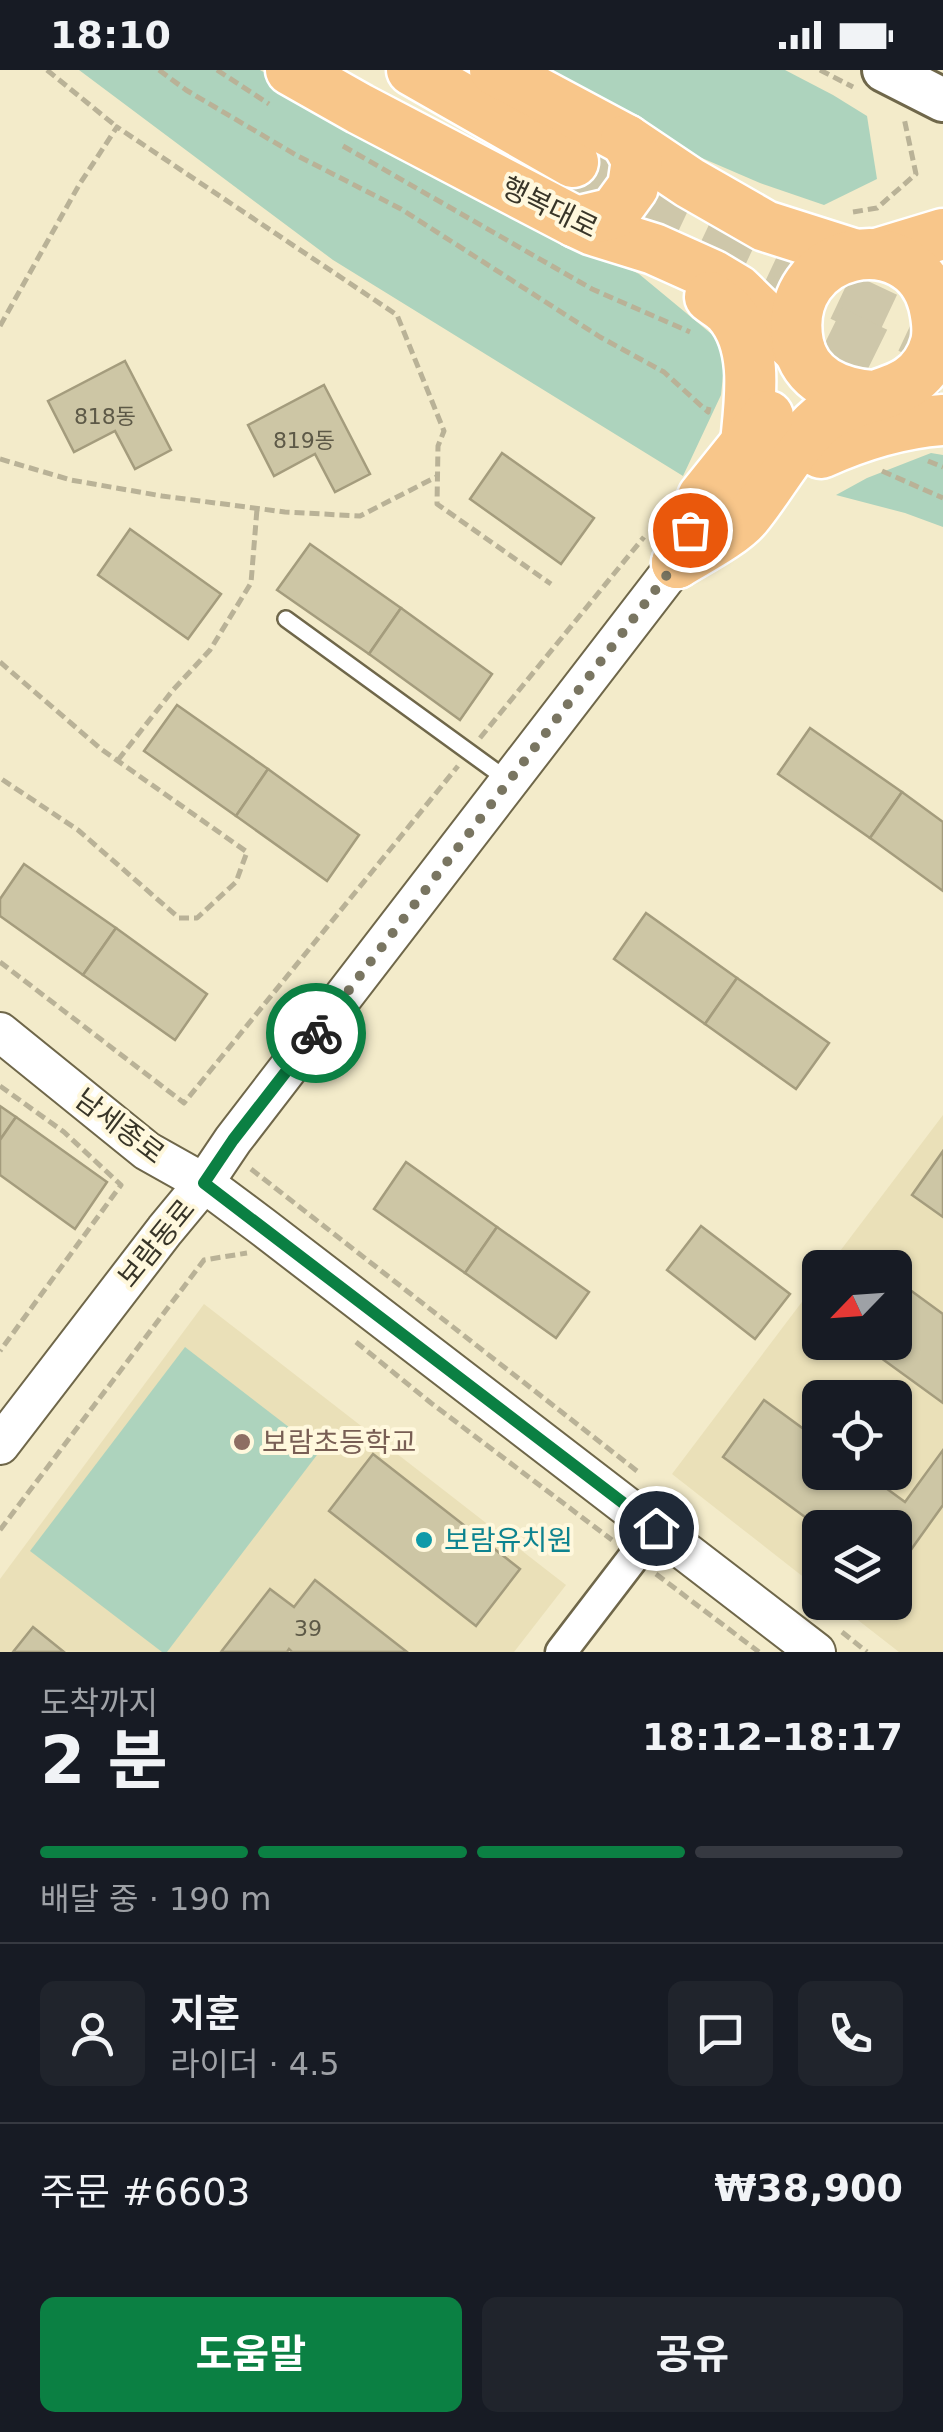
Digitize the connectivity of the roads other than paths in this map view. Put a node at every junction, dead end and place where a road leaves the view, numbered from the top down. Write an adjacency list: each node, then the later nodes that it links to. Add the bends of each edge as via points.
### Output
1 (342, 70): 8 (highway)
2 (412, 70): 8 (highway)
3 (496, 70): 7 (highway)
4 (869, 78): 6 (main road)
5 (282, 88): 8 (highway, 행복대로, via 360,110)
6 (923, 106)
7 (626, 140): 8 (highway, via 637,160 634,187 614,214); 10 (highway, via 765,226)
8 (573, 201): 12 (highway, 행복대로, via 737,290); 16 (highway, via 628,252 730,312 746,342)
9 (943, 234): 10 (highway)
10 (860, 241): 11 (highway, via 919,276); 12 (highway, via 811,280 795,326)
11 (941, 319): 13 (highway, via 928,362 913,379)
12 (800, 351): 13 (highway, via 828,386); 16 (highway)
13 (883, 394): 14 (highway, via 917,390); 16 (highway, via 826,415 804,438)
14 (943, 396)
15 (943, 420): 16 (highway)
16 (763, 457): 17 (highway, via 743,520)
17 (663, 547): 19 (street, 보람동로)
18 (286, 619): 19 (lane)
19 (509, 781): 21 (street, 보람동로)
20 (0, 1032): 21 (street, 남세종로, via 147,1151)
21 (204, 1183): 22 (street, 보람동로); 23 (street, 남세종로)
22 (0, 1445)
23 (645, 1543): 24 (street, 남세종로); 25 (street)
24 (827, 1641)
25 (561, 1652)

